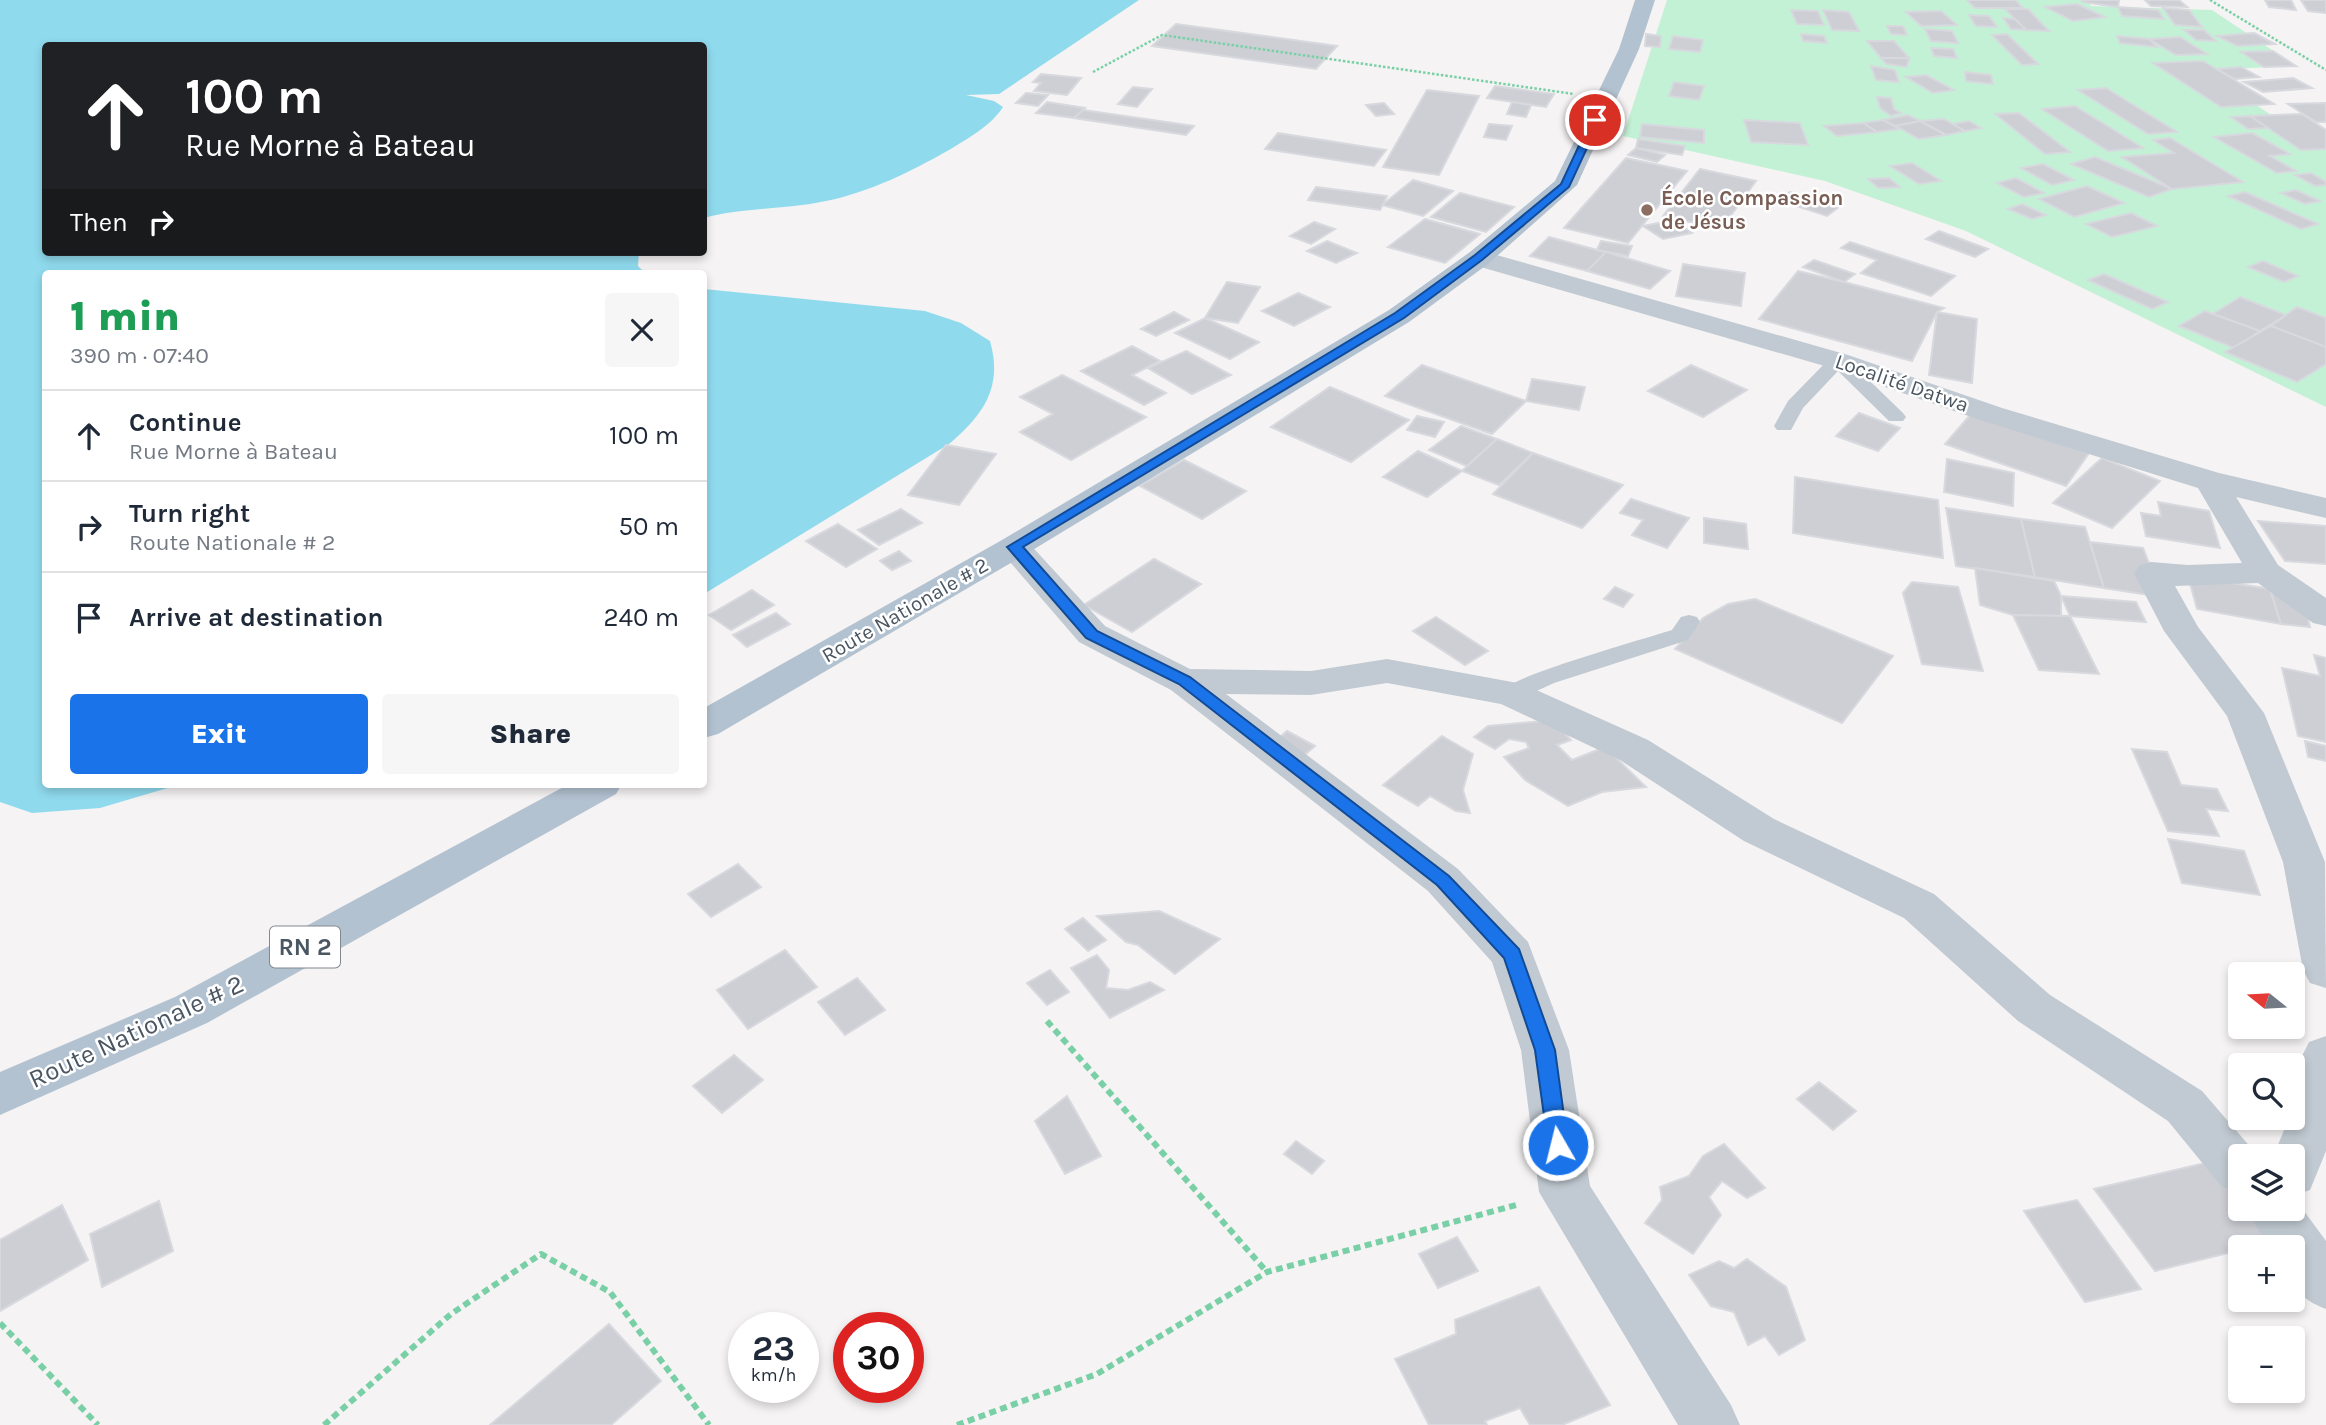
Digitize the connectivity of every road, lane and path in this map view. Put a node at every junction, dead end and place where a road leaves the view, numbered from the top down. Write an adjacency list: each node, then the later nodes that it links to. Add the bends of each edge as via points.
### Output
1 (1645, 0): 5 (main road, Route Nationale # 2)
2 (2210, 0): 3 (path)
3 (2326, 70)
4 (1093, 72): 5 (path, via 1162,35)
5 (1606, 99): 6 (main road, Route Nationale # 2, via 1565,185)
6 (1479, 258): 7 (street, Localité Datwa); 12 (main road, Route Nationale # 2, via 1399,316)
7 (1838, 360): 8 (lane); 9 (lane, via 1795,405); 10 (street, Localité Datwa, via 1991,414)
8 (1896, 418)
9 (1784, 426)
10 (2210, 481): 11 (street, Localité Datwa); 13 (street)
11 (2326, 508)
12 (1014, 547): 16 (street, via 1091,634); 18 (main road, Route Nationale # 2)
13 (2265, 572): 14 (street); 20 (street, via 2151,573 2182,631 2245,713 2304,862)
14 (2326, 615)
15 (1689, 622): 17 (lane, via 1680,635 1546,677)
16 (1184, 681): 17 (street, via 1311,683 1387,671); 26 (street, via 1443,880 1512,954 1545,1050)
17 (1510, 693): 25 (street, via 1634,750 1759,830 1919,906 2034,1008 2185,1106)
18 (707, 723)
19 (594, 788): 23 (main road, Route Nationale # 2 / RN 2, via 191,1010)
20 (2326, 970)
21 (1047, 1021): 28 (path)
22 (2326, 1056): 24 (street, via 2315,1114)
23 (0, 1094)
24 (2303, 1144)
25 (2228, 1157)
26 (1564, 1192): 28 (path); 35 (street)
27 (2291, 1221): 29 (street)
28 (1267, 1272): 34 (path, via 1097,1374)
29 (2326, 1284)
30 (0, 1322): 31 (path)
31 (98, 1425)
32 (324, 1425): 33 (path, via 451,1314 541,1254 610,1292)
33 (709, 1425)
34 (957, 1425)
35 (1711, 1425)

